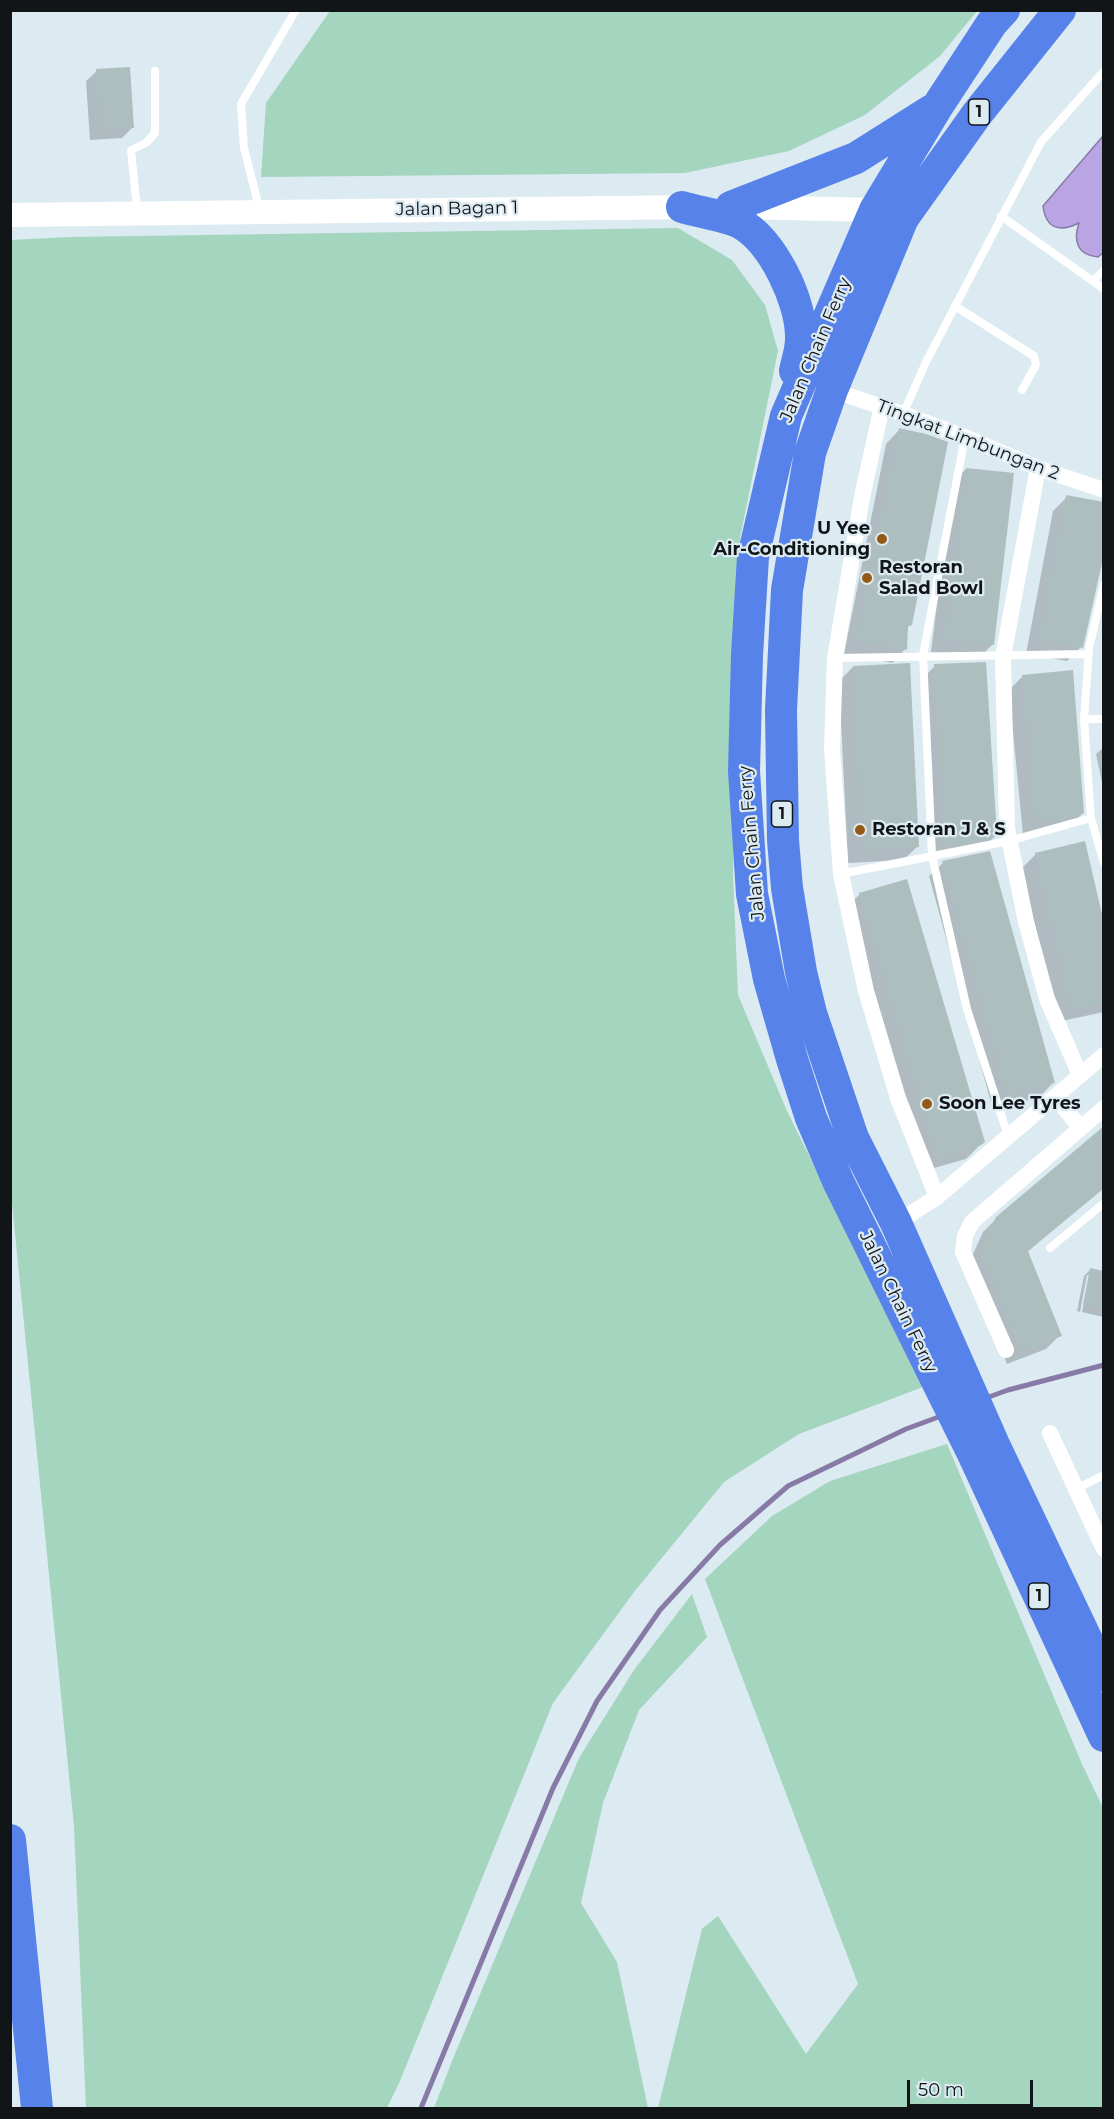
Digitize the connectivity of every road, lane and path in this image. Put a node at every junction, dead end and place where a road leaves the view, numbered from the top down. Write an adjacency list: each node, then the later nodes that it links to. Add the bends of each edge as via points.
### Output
1 (296, 10): 9 (lane, via 241,104 244,148)
2 (1004, 10): 6 (highway, Jalan Chain Ferry / 1)
3 (1060, 10): 11 (highway, Jalan Chain Ferry / 1, via 977,114)
4 (155, 71): 10 (lane, via 155,133 131,150)
5 (1104, 71): 13 (lane, via 1041,142)
6 (937, 107): 8 (highway, via 856,158); 11 (highway, Jalan Chain Ferry / 1)
7 (682, 207): 8 (street, Jalan Bagan 1); 9 (street, Jalan Bagan 1); 22 (highway, via 740,223 780,264 796,308 801,340)
8 (731, 207): 11 (street, Jalan Bagan 1)
9 (261, 211): 10 (street, Jalan Bagan 1)
10 (137, 213): 12 (street, Jalan Bagan 1)
11 (889, 214): 18 (highway, Jalan Chain Ferry / 1); 22 (highway, Jalan Chain Ferry / 1)
12 (10, 215)
13 (1001, 216): 15 (lane); 17 (lane)
14 (1104, 270): 15 (lane)
15 (1095, 280): 16 (lane)
16 (1104, 289)
17 (955, 306): 19 (lane, via 1034,356 1036,365); 21 (lane)
18 (832, 390): 20 (street, Tingkat Limbungan 2); 46 (highway, Jalan Chain Ferry / 1, via 805,475 787,590 780,710 783,840 787,888 811,1013 853,1138)
19 (1022, 390)
20 (882, 406): 21 (street, Tingkat Limbungan 2); 30 (street)
21 (903, 414): 23 (street, Tingkat Limbungan 2)
22 (786, 416): 47 (highway, Jalan Chain Ferry / 1, via 753,557 744,771 752,894 769,979 811,1118)
23 (964, 437): 24 (street, Tingkat Limbungan 2); 28 (lane)
24 (1038, 468): 25 (street, Tingkat Limbungan 2); 29 (street)
25 (1104, 490)
26 (1104, 584): 27 (lane)
27 (1088, 654): 29 (lane); 31 (lane)
28 (923, 655): 29 (lane); 30 (lane); 35 (lane)
29 (1003, 657): 34 (street)
30 (835, 658): 37 (street, via 832,749)
31 (1084, 719): 32 (lane); 33 (lane)
32 (1104, 719)
33 (1091, 818): 34 (lane); 36 (lane)
34 (1009, 841): 35 (lane); 39 (street, via 1047,999)
35 (932, 856): 37 (lane); 43 (lane, via 967,1009)
36 (1104, 863)
37 (842, 874): 44 (street, via 866,991 898,1098)
38 (1104, 1055): 39 (street)
39 (1080, 1076): 40 (street)
40 (1055, 1097): 42 (street); 43 (street)
41 (1104, 1108): 42 (street)
42 (1080, 1128): 50 (street, via 972,1222 965,1236 963,1252)
43 (1008, 1136): 44 (street)
44 (937, 1197): 46 (street)
45 (1104, 1203): 48 (lane)
46 (896, 1223): 47 (street); 49 (highway, Jalan Chain Ferry / 1)
47 (869, 1241): 49 (highway, Jalan Chain Ferry / 1)
48 (1050, 1248)
49 (911, 1298): 52 (highway, Jalan Chain Ferry / 1)
50 (1006, 1350)
51 (1050, 1433): 54 (street)
52 (984, 1452): 56 (highway, Jalan Chain Ferry / 1); 57 (highway, Jalan Chain Ferry / 1)
53 (1104, 1475): 54 (lane)
54 (1076, 1489): 55 (street)
55 (1103, 1545)
56 (1104, 1676)
57 (1104, 1736)
58 (10, 1840): 59 (highway)
59 (37, 2109)

